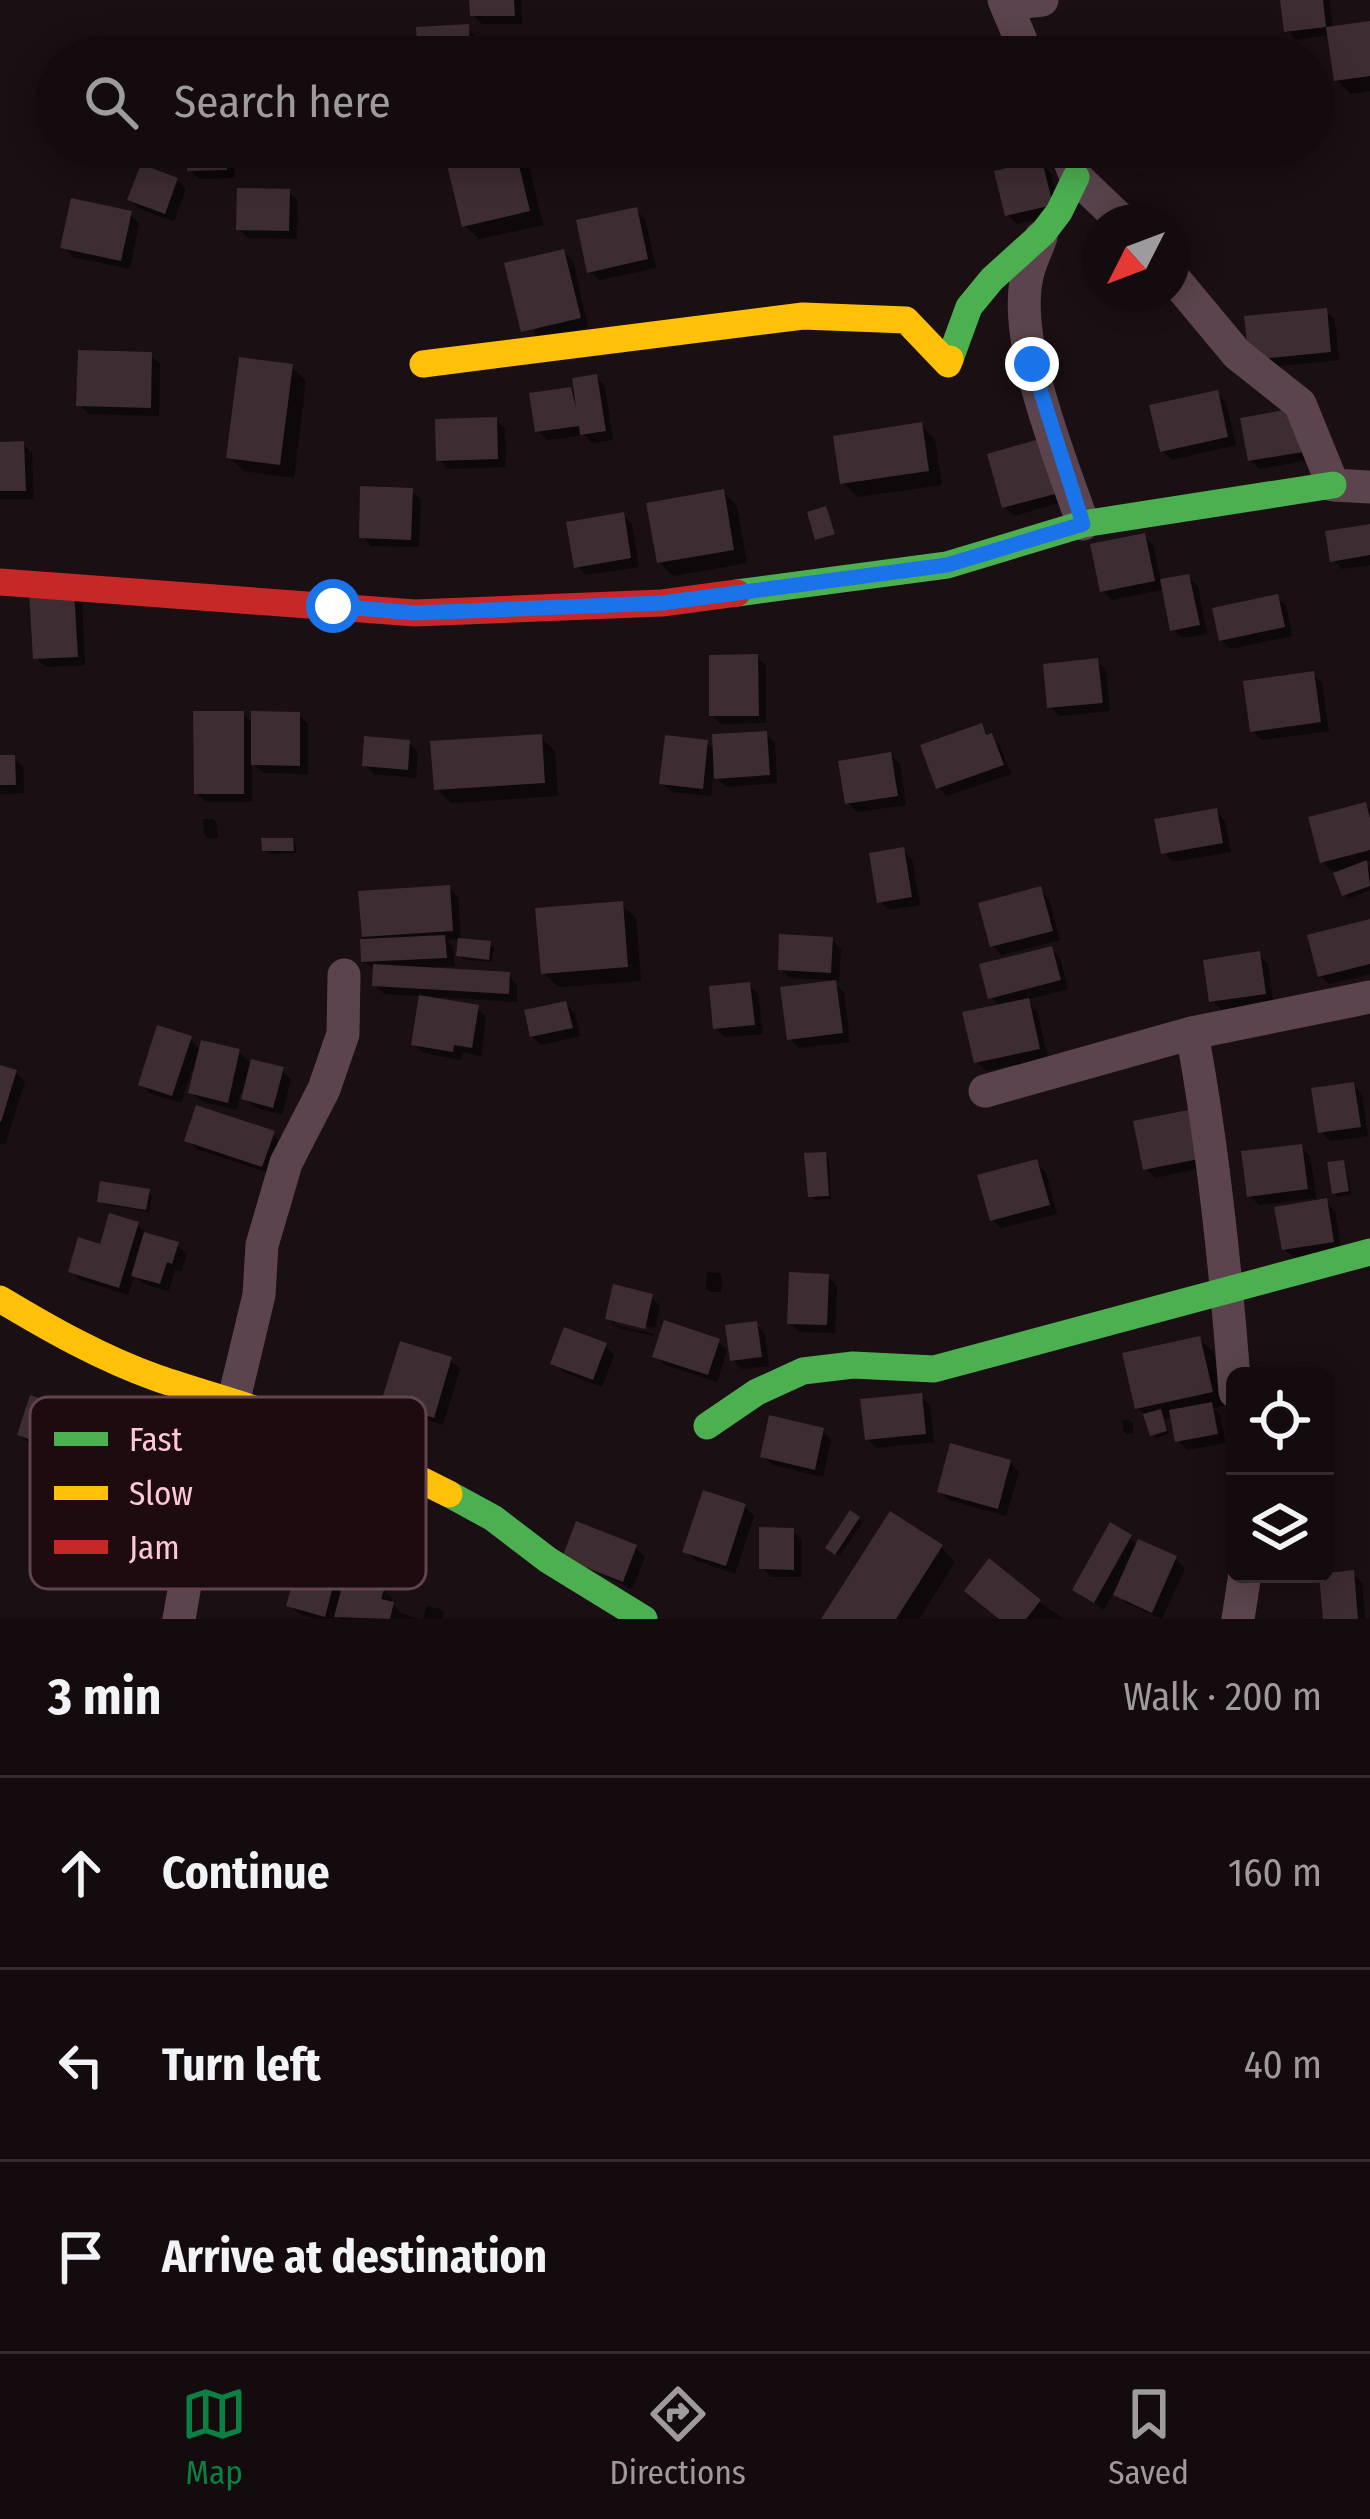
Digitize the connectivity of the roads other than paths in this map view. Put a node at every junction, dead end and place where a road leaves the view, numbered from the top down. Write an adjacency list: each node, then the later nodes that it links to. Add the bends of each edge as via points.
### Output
1 (1042, 0): 2 (street)
2 (1005, 2): 3 (street)
3 (1019, 36)
4 (1069, 168): 7 (street, via 1059,212)
5 (1075, 168): 6 (street)
6 (1107, 204)
7 (1043, 232): 9 (street, via 969,307 948,364 906,320 854,316); 12 (street, via 1027,275 1025,315 1032,364)
8 (1190, 298): 10 (street, via 1237,355 1300,404)
9 (423, 364)
10 (1333, 484): 11 (street); 12 (street)
11 (1370, 487)
12 (1083, 524): 13 (street, via 947,565 662,603 415,613)
13 (0, 581)
14 (344, 976): 23 (street, via 344,1034 286,1163)
15 (1370, 997): 16 (street)
16 (1192, 1033): 17 (street); 19 (street)
17 (985, 1091)
18 (1370, 1252): 19 (street)
19 (1228, 1292): 21 (street); 24 (street, via 934,1370 803,1371)
20 (0, 1299): 22 (street, via 104,1356)
21 (1233, 1367)
22 (217, 1397)
23 (234, 1397)
24 (707, 1426)
25 (426, 1482): 29 (street)
26 (1244, 1583): 30 (street)
27 (184, 1589): 28 (street)
28 (178, 1619)
29 (642, 1619)
30 (1238, 1619)

